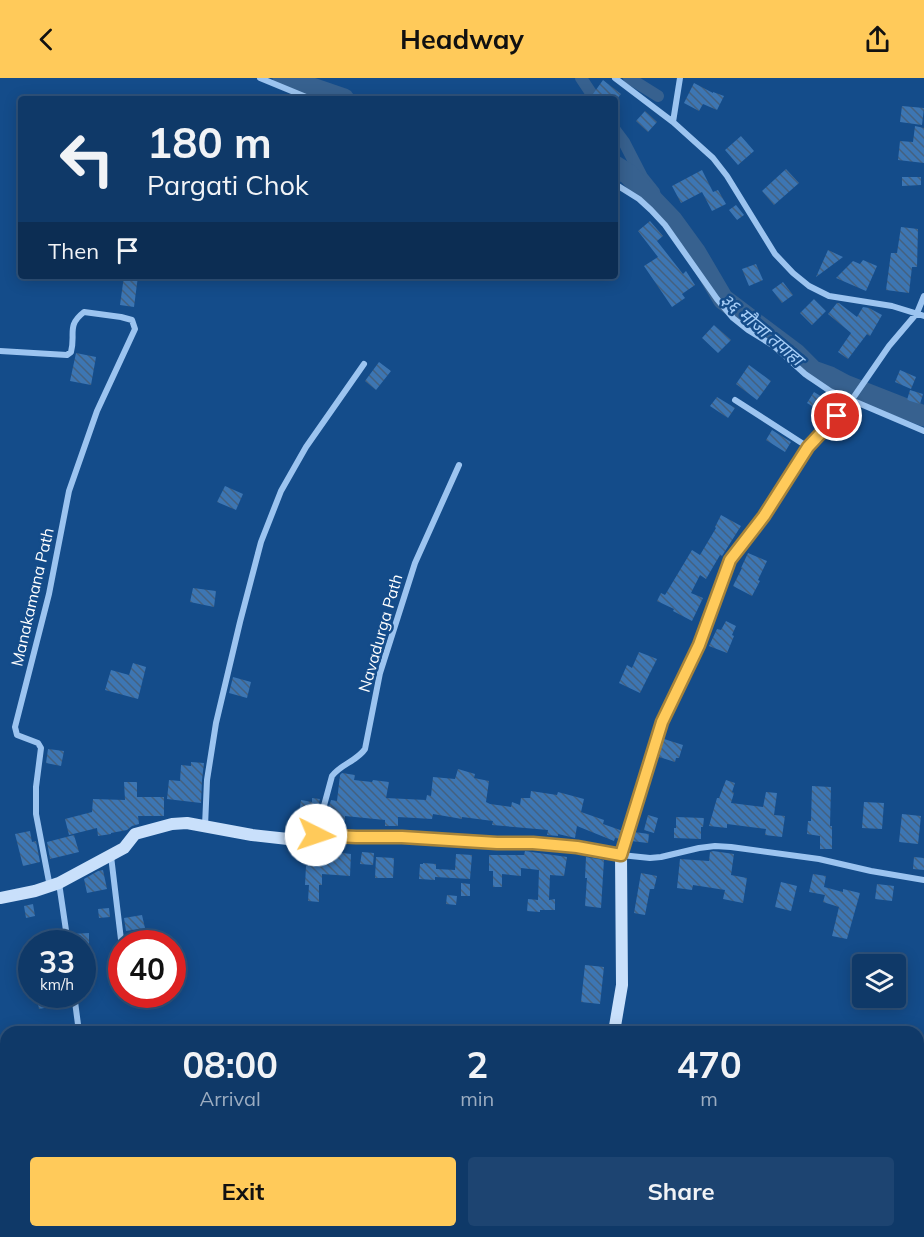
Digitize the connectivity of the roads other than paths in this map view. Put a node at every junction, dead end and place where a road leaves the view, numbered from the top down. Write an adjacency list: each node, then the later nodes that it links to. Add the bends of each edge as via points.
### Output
1 (260, 78): 4 (street)
2 (615, 78): 5 (street)
3 (680, 78): 5 (street)
4 (304, 96)
5 (673, 122): 8 (street, via 714,158 775,254 809,286 829,296 892,306)
6 (618, 186): 11 (street, via 639,199 665,225 733,318 774,346 816,384)
7 (924, 296): 8 (street)
8 (920, 315): 11 (street, via 889,346)
9 (0, 351): 21 (street, Manakamana Path, via 66,355 73,345 72,326 84,312 132,320 135,329 98,411 69,491 49,594 15,727 17,735 38,743 40,748 36,814)
10 (364, 364): 16 (street, via 301,456 281,491 261,542 216,723)
11 (852, 399): 13 (street); 14 (street)
12 (735, 400): 14 (street)
13 (924, 431)
14 (808, 447): 19 (street, via 730,560 699,645 662,722)
15 (459, 465): 17 (street, Navadurga Path, via 415,562 380,673 365,749 332,776)
16 (205, 826): 17 (street, via 288,839); 18 (street, via 172,824 135,834 124,848)
17 (316, 835): 19 (street, via 533,843)
18 (111, 855): 21 (street); 24 (street)
19 (621, 855): 20 (street, via 661,857 715,846 819,859); 27 (street, via 622,985)
20 (924, 880)
21 (54, 885): 22 (street); 23 (street)
22 (0, 898)
23 (65, 930)
24 (120, 930)
25 (76, 1008): 26 (street)
26 (78, 1026)
27 (615, 1026)

